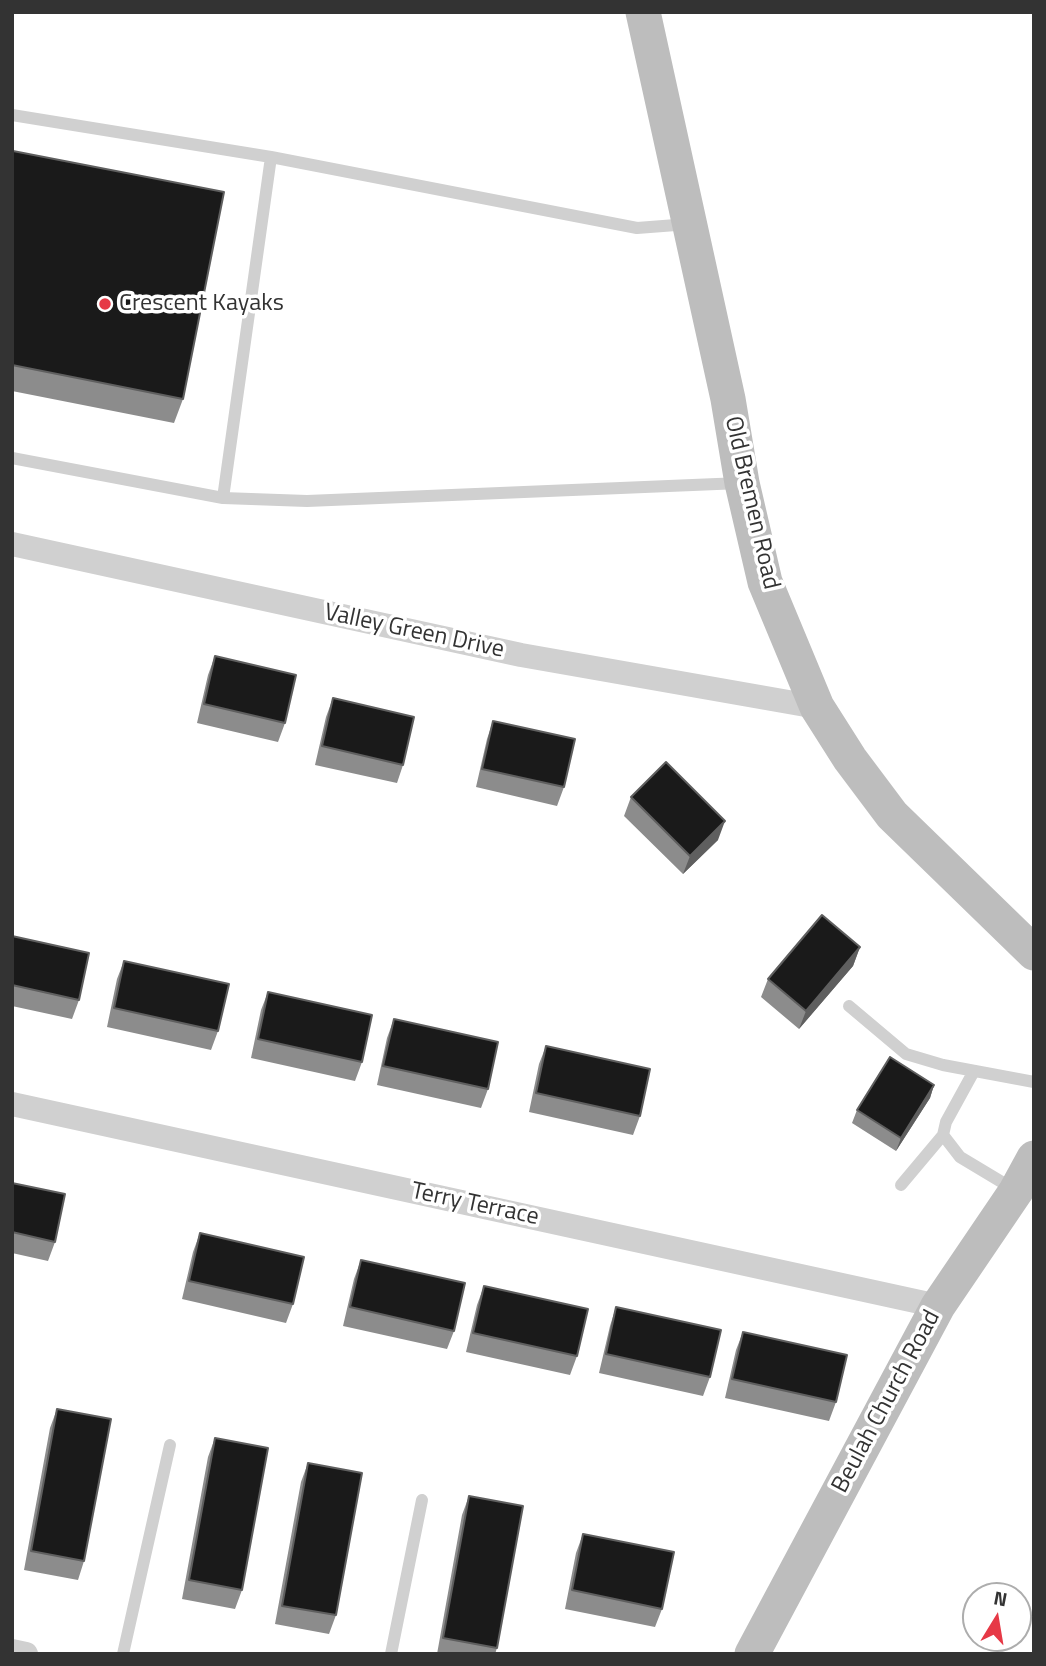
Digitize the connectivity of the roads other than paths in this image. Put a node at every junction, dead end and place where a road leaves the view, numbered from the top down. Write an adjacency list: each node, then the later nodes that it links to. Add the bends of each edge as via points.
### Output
1 (643, 12): 4 (street, Old Bremen Road)
2 (12, 115): 3 (lane)
3 (271, 157): 4 (lane, via 637,228); 7 (lane)
4 (689, 223): 6 (street, Old Bremen Road)
5 (12, 458): 7 (lane)
6 (742, 483): 7 (lane, via 307,501); 9 (street, Old Bremen Road, via 765,582)
7 (223, 498)
8 (12, 544): 9 (street, Valley Green Drive, via 522,655)
9 (817, 707): 10 (street, Old Bremen Road, via 892,815)
10 (1034, 953)
11 (849, 1006): 12 (lane, via 906,1054)
12 (974, 1071): 13 (lane); 15 (lane)
13 (1034, 1082)
14 (12, 1104): 19 (street, Terry Terrace)
15 (943, 1136): 17 (lane); 18 (lane, via 960,1157)
16 (1034, 1158): 18 (street, Beulah Church Road)
17 (901, 1185)
18 (1016, 1191): 19 (street, Beulah Church Road)
19 (938, 1306): 26 (street, Beulah Church Road)
20 (170, 1444): 24 (lane)
21 (422, 1500): 25 (lane)
22 (12, 1651): 23 (street)
23 (26, 1654)
24 (123, 1654)
25 (391, 1654)
26 (752, 1654)

